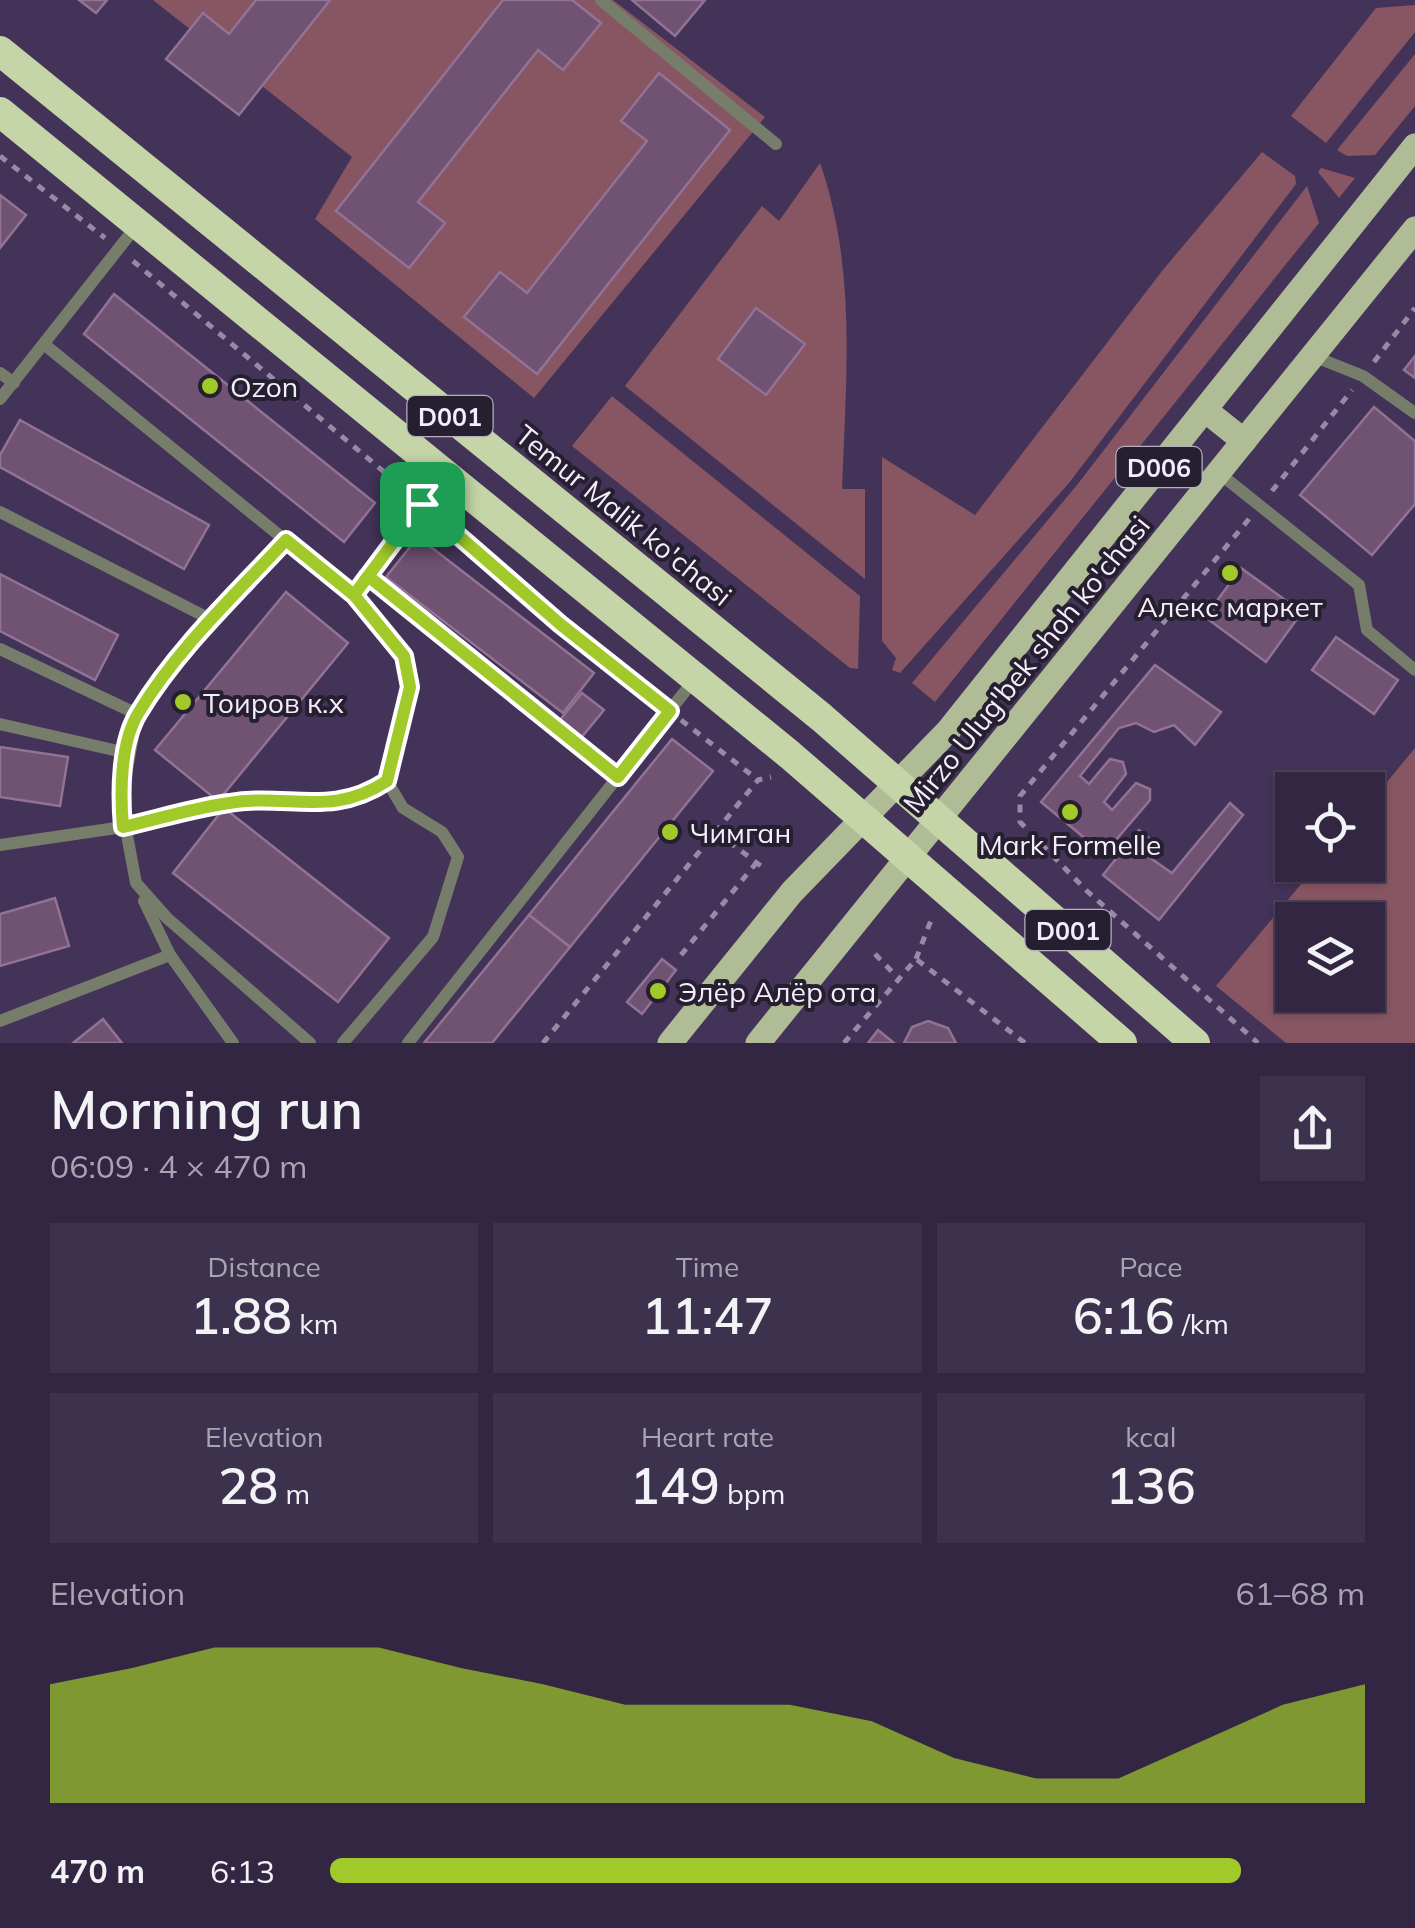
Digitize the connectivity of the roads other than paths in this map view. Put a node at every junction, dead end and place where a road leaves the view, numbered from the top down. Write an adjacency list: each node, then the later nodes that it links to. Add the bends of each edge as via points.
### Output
1 (600, 0): 4 (lane)
2 (0, 51): 31 (highway, Temur Malik ko'chasi / D001)
3 (0, 112): 6 (highway, D001)
4 (776, 144)
5 (1415, 146): 13 (main road, Mirzo Ulug'bek shoh ko'chasi / D006)
6 (138, 224): 8 (lane); 16 (highway, D001)
7 (1415, 229): 9 (main road, Mirzo Ulug'bek shoh ko'chasi / D006)
8 (45, 345): 11 (lane); 19 (lane)
9 (1313, 356): 14 (lane, via 1363,376); 15 (main road, Mirzo Ulug'bek shoh ko'chasi / D006)
10 (0, 373): 11 (lane)
11 (14, 382): 12 (lane)
12 (0, 399)
13 (1205, 410): 15 (main road); 31 (main road, Mirzo Ulug'bek shoh ko'chasi / D006)
14 (1415, 413)
15 (1244, 442): 17 (main road, Mirzo Ulug'bek shoh ko'chasi / D006)
16 (445, 474): 20 (lane); 25 (highway, D001)
17 (1219, 474): 24 (lane, via 1358,585 1367,630); 32 (main road, Mirzo Ulug'bek shoh ko'chasi / D006)
18 (0, 512): 22 (lane)
19 (286, 540): 21 (lane); 22 (lane)
20 (368, 576): 21 (lane); 29 (lane)
21 (354, 595): 30 (lane, via 404,656 410,687)
22 (212, 620): 26 (lane)
23 (0, 648): 26 (lane)
24 (1415, 670)
25 (696, 678): 29 (lane); 33 (highway, D001)
26 (137, 714): 28 (lane)
27 (0, 724): 28 (lane)
28 (127, 753): 34 (lane)
29 (618, 777): 43 (lane)
30 (387, 781): 34 (lane, via 362,798 232,802); 42 (lane, via 403,808 442,832 458,857 433,937)
31 (898, 783): 32 (highway, Temur Malik ko'chasi / D001); 33 (main road, Mirzo Ulug'bek shoh ko'chasi)
32 (940, 818): 36 (main road, Mirzo Ulug'bek shoh ko'chasi); 47 (highway, Temur Malik ko'chasi / D001)
33 (864, 819): 36 (highway, D001); 44 (main road, Mirzo Ulug'bek shoh ko'chasi, via 792,892)
34 (123, 827): 35 (lane); 37 (lane)
35 (0, 845)
36 (907, 856): 45 (main road, Mirzo Ulug'bek shoh ko'chasi); 46 (highway, D001)
37 (136, 882): 38 (lane); 41 (lane, via 167,918)
38 (170, 955): 39 (lane); 40 (lane)
39 (0, 1021)
40 (230, 1042)
41 (310, 1043)
42 (342, 1043)
43 (408, 1043)
44 (670, 1043)
45 (758, 1043)
46 (1122, 1043)
47 (1195, 1043)

